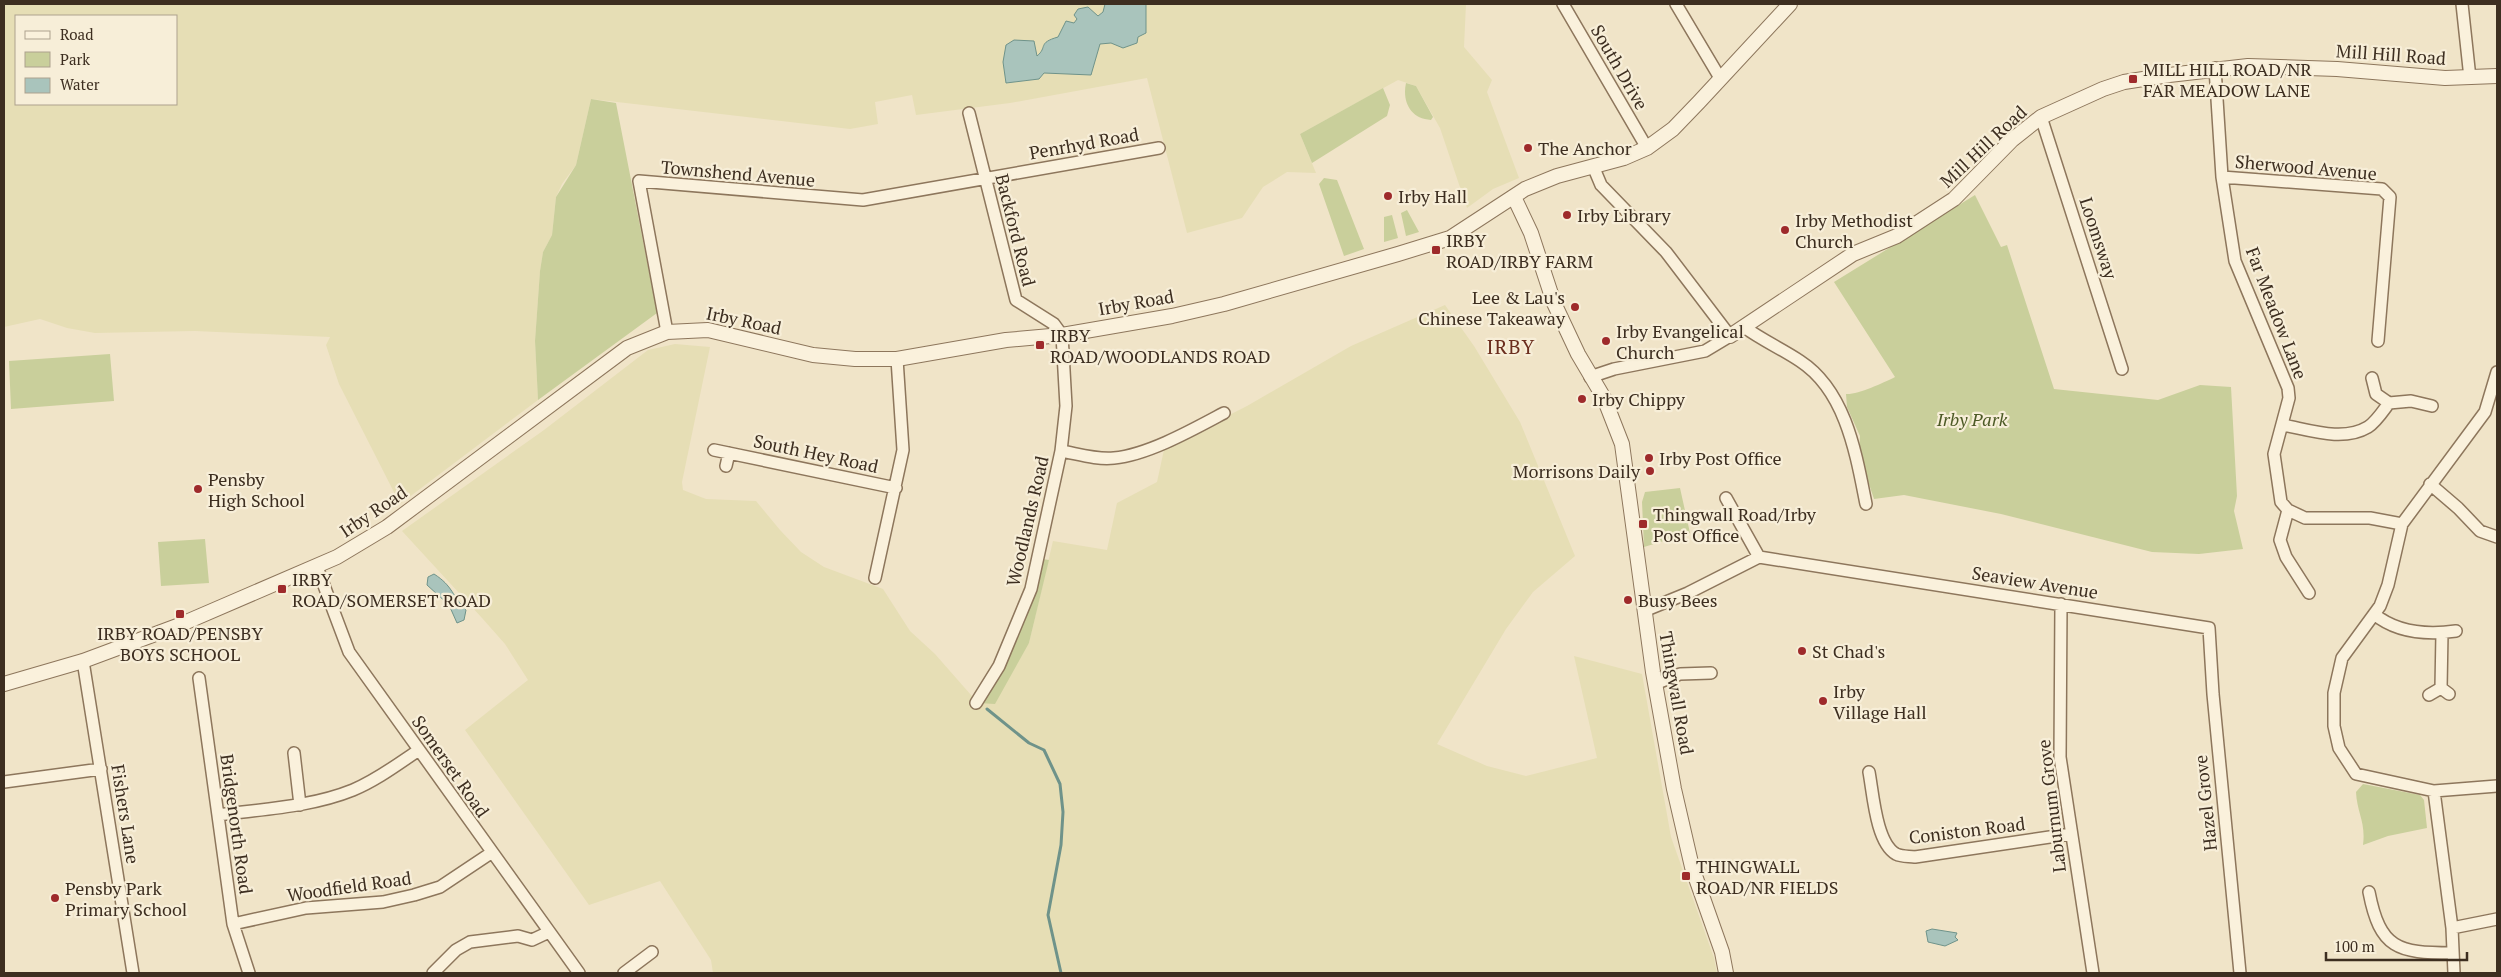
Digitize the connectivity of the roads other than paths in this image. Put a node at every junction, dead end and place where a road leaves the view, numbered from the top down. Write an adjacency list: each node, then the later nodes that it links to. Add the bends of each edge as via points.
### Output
1 (1563, 4): 12 (street, South Drive)
2 (1676, 4): 7 (street)
3 (1790, 4): 7 (street, Irby Road)
4 (2462, 4): 8 (street)
5 (2215, 68): 8 (street, Mill Hill Road, via 2337,68 2408,76); 10 (street, Mill Hill Road, via 2124,82 2078,98); 15 (street, Far Meadow Lane)
6 (2497, 76): 8 (street, Mill Hill Road)
7 (1720, 78): 12 (street, Irby Road, via 1673,129)
8 (2470, 78)
9 (970, 113): 14 (street, Backford Road)
10 (2041, 117): 17 (street, Mill Hill Road, via 2012,140 1954,199 1897,236 1853,254); 23 (street, Loomsway)
11 (1159, 148): 14 (street, Penrhyd Road)
12 (1647, 148): 13 (street, Irby Road)
13 (1593, 166): 16 (street, Irby Road, via 1525,188); 20 (street, via 1601,185 1666,252)
14 (984, 177): 18 (street, Townshend Avenue, via 863,200 639,181); 19 (street, Backford Road, via 1016,300 1054,324)
15 (2222, 177): 21 (street, Sherwood Avenue, via 2382,189 2390,197); 30 (street, Far Meadow Lane, via 2235,260 2288,388)
16 (1514, 197): 19 (street, Irby Road, via 1450,238 1398,254 1224,304); 24 (street, Thingwall Road, via 1531,233 1554,303)
17 (1744, 327): 20 (street, Mill Hill Road); 38 (street, via 1762,341 1801,362 1822,380 1842,412)
18 (667, 332): 22 (street, Irby Road, via 708,330 813,354); 43 (street, Irby Road, via 627,348 387,527)
19 (1062, 335): 22 (street, Irby Road, via 1006,340); 32 (street, Woodlands Road, via 1066,406)
20 (1730, 336): 24 (street, Mill Hill Road, via 1705,351 1614,369)
21 (2378, 341)
22 (897, 359): 36 (street, via 903,450)
23 (2122, 369)
24 (1590, 377): 47 (street, Thingwall Road, via 1604,398 1624,455)
25 (2372, 378): 27 (street, via 2376,394)
26 (2497, 378): 35 (street, via 2485,412)
27 (2388, 403): 28 (street, via 2411,401); 30 (street, via 2369,427 2350,434)
28 (2432, 406)
29 (1224, 413): 32 (street, via 1180,436 1115,458)
30 (2283, 425): 39 (street, Far Meadow Lane, via 2274,454 2281,502)
31 (714, 450): 33 (street, South Hey Road)
32 (1061, 451): 58 (street, Woodlands Road, via 1031,589 999,666)
33 (729, 453): 34 (street, South Hey Road); 36 (street, South Hey Road)
34 (726, 466)
35 (2430, 484): 40 (street); 41 (street, via 2480,531)
36 (896, 488): 44 (street)
37 (1726, 498): 42 (street)
38 (1866, 504)
39 (2288, 510): 40 (street, via 2305,518 2370,518); 45 (street, via 2280,540 2286,557)
40 (2402, 524): 48 (street, via 2388,585)
41 (2497, 537)
42 (1759, 558): 46 (street, Seaview Avenue); 47 (street)
43 (317, 567): 52 (street, Irby Road, via 177,626); 59 (street, Somerset Road, via 349,652)
44 (875, 578)
45 (2309, 593)
46 (2060, 604): 49 (street, Seaview Avenue); 68 (street, Laburnum Grove, via 2060,757)
47 (1644, 611): 56 (street, Thingwall Road)
48 (2374, 614): 51 (street, via 2385,623 2401,629); 65 (street, via 2342,658 2334,693 2334,726 2339,748 2353,778)
49 (2209, 628): 84 (street, Hazel Grove, via 2213,703)
50 (2456, 631): 51 (street)
51 (2442, 633): 57 (street, via 2445,691)
52 (83, 661): 55 (street, Irby Road); 61 (street, Fishers Lane)
53 (1711, 673): 56 (street, via 1680,674)
54 (199, 678): 67 (street, Bridgenorth Road)
55 (4, 684)
56 (1656, 684): 82 (street, Thingwall Road, via 1674,789 1692,866 1722,952)
57 (2429, 694)
58 (976, 703)
59 (419, 750): 66 (street, via 352,791); 69 (street, Somerset Road)
60 (294, 753): 66 (street)
61 (101, 769): 63 (street); 77 (street, Fishers Lane)
62 (1869, 772): 68 (street, Coniston Road, via 1881,836 1897,854 1915,856)
63 (4, 782)
64 (2497, 786): 65 (street)
65 (2434, 791): 73 (street)
66 (300, 805): 67 (street)
67 (218, 815): 72 (street, Bridgenorth Road)
68 (2070, 834): 83 (street, Laburnum Grove)
69 (491, 853): 72 (street, Woodfield Road, via 440,887 414,895 383,902 306,908); 74 (street, Somerset Road)
70 (2369, 892): 76 (street, via 2377,924 2390,950)
71 (2497, 919): 73 (street)
72 (233, 924): 78 (street, Bridgenorth Road)
73 (2452, 928): 76 (street)
74 (549, 932): 79 (street, via 532,940 518,936 470,942 456,950); 80 (street, Somerset Road)
75 (652, 952): 81 (street)
76 (2452, 952): 85 (street)
77 (132, 973)
78 (249, 973)
79 (433, 973)
80 (579, 973)
81 (624, 973)
82 (1726, 973)
83 (2093, 973)
84 (2240, 973)
85 (2454, 973)

